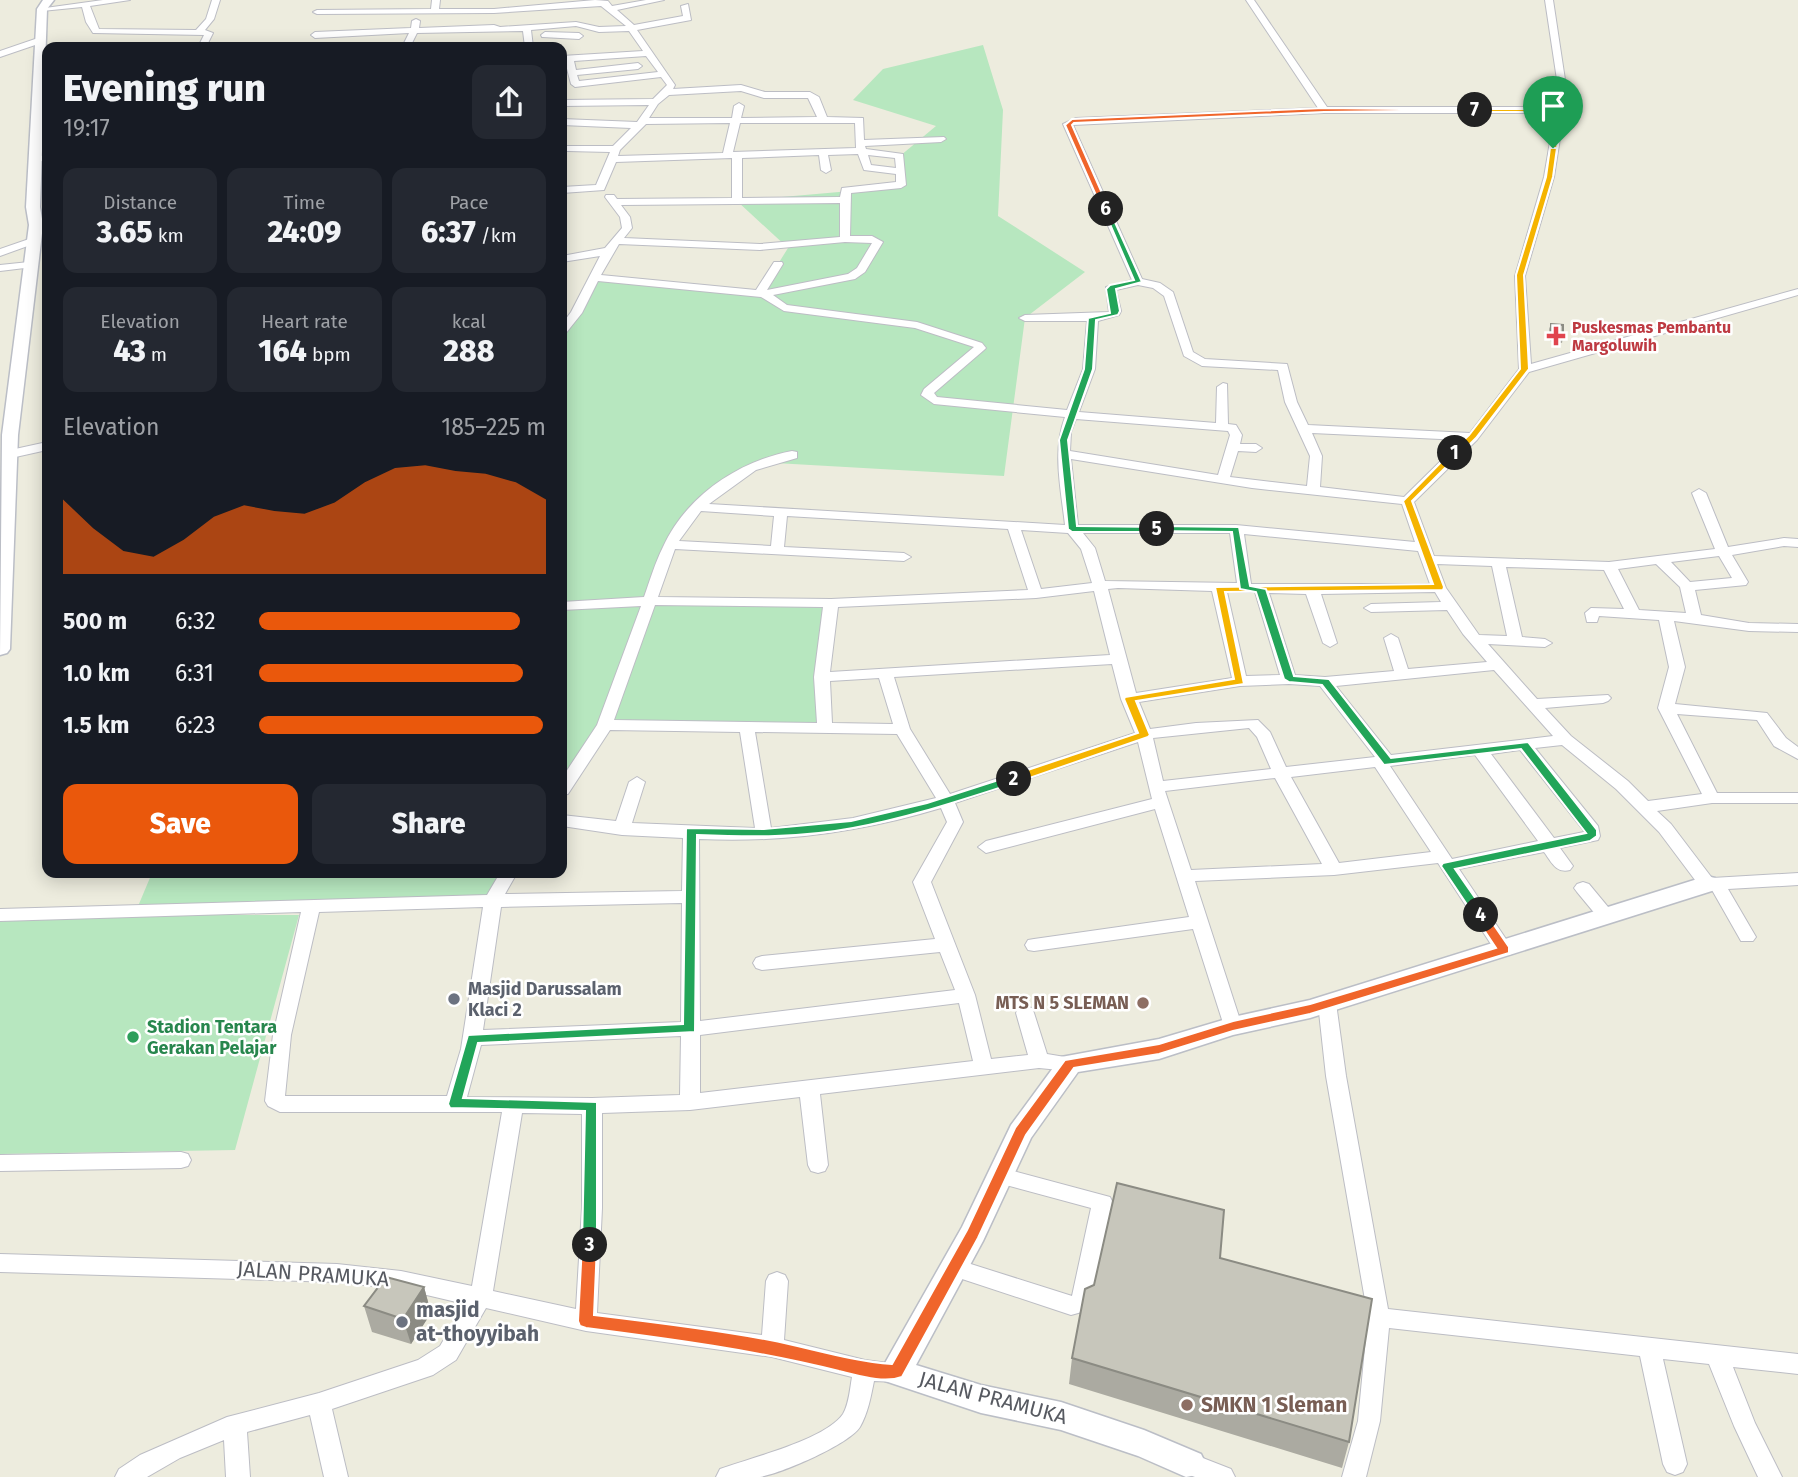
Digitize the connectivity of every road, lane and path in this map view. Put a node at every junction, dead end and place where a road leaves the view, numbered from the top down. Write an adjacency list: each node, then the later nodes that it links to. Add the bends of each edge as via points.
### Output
1 (126, 0): 11 (street)
2 (216, 0): 21 (street)
3 (436, 0): 14 (street)
4 (495, 0): 15 (street)
5 (660, 0): 9 (street)
6 (1250, 0): 44 (street)
7 (1549, 0): 45 (street, via 1563,93)
8 (317, 1): 16 (street)
9 (604, 4): 15 (street); 18 (street)
10 (45, 5): 11 (street); 25 (main road)
11 (86, 5): 20 (street, via 96,31)
12 (685, 6): 18 (street, via 688,18)
13 (416, 11): 14 (street); 16 (street); 19 (street)
14 (435, 11): 15 (street)
15 (494, 11): 17 (street)
16 (317, 12): 23 (street)
17 (494, 27): 19 (street); 22 (street)
18 (633, 28): 22 (street, via 600,30 576,24); 31 (street)
19 (415, 29): 23 (street); 29 (street)
20 (151, 30): 21 (street); 26 (street)
21 (200, 31): 27 (street, via 210,34)
22 (528, 32): 24 (street); 30 (street)
23 (315, 35): 28 (street)
24 (579, 36)
25 (41, 40): 32 (street); 39 (main road)
26 (143, 42)
27 (205, 42)
28 (313, 42)
29 (408, 42)
30 (529, 42)
31 (649, 53): 33 (street); 35 (street)
32 (0, 54)
33 (567, 59)
34 (567, 63): 36 (street)
35 (656, 65): 36 (street); 37 (street)
36 (571, 72): 37 (street, via 575,84)
37 (663, 74): 38 (street, via 671,85)
38 (667, 92): 40 (street); 43 (street, via 741,88)
39 (42, 98): 58 (main road)
40 (655, 102): 41 (street); 49 (street)
41 (567, 103)
42 (739, 106): 47 (street)
43 (762, 108): 46 (street); 46 (street, via 813,96); 47 (street)
44 (1324, 110): 45 (street); 77 (street, via 1069,123)
45 (1560, 110): 83 (street, via 1549,177 1520,275)
46 (822, 120): 52 (street, via 860,120)
47 (737, 121): 49 (street); 57 (street)
48 (567, 122): 49 (street)
49 (641, 123): 56 (street)
50 (937, 126): 51 (street)
51 (942, 139): 52 (street); 54 (street)
52 (859, 147): 55 (street); 60 (street, via 870,169); 60 (street, via 898,154)
53 (567, 148): 56 (street)
54 (936, 148)
55 (823, 152): 57 (street); 59 (street)
56 (614, 154): 57 (street); 61 (street)
57 (732, 157): 64 (street)
58 (41, 158): 66 (main road, via 33,207)
59 (826, 170)
60 (901, 171): 63 (street, via 900,186 846,190)
61 (600, 188): 62 (street); 65 (street)
62 (567, 190)
63 (845, 200): 64 (street); 67 (street)
64 (737, 201): 65 (street)
65 (616, 202): 69 (street, via 627,228)
66 (42, 224): 68 (main road)
67 (845, 239): 69 (street, via 777,248); 79 (street, via 878,242 856,275)
68 (32, 241): 71 (street); 74 (main road)
69 (617, 241): 70 (street)
70 (608, 251): 72 (street); 76 (street)
71 (0, 253)
72 (567, 258)
73 (778, 264): 79 (street)
74 (29, 265): 75 (street); 92 (main road)
75 (0, 268)
76 (593, 277): 79 (street); 82 (street)
77 (1138, 282): 81 (street, via 1110,289 1114,315); 87 (street, via 1156,285 1169,294 1188,354 1194,359 1283,367)
78 (1798, 292): 83 (street)
79 (762, 293): 85 (street, via 784,308 917,325 978,345 968,361 928,391 934,400)
80 (1025, 318): 81 (street)
81 (1093, 318): 85 (street, via 1089,369)
82 (567, 325)
83 (1525, 369): 88 (street)
84 (1223, 387): 86 (street)
85 (1071, 415): 86 (street); 93 (street, via 1063,440)
86 (1222, 426): 90 (street, via 1235,430)
87 (1303, 429): 88 (street); 96 (street, via 1316,456)
88 (1473, 436): 98 (street)
89 (42, 447): 92 (street)
90 (1232, 447): 91 (street); 95 (street)
91 (1256, 448)
92 (11, 454): 136 (main road)
93 (1065, 454): 95 (street); 102 (street)
94 (792, 455): 99 (street, via 749,466)
95 (1223, 480): 96 (street)
96 (1313, 489): 98 (street)
97 (1699, 493): 107 (street)
98 (1407, 501): 108 (street)
99 (697, 507): 100 (street); 105 (street)
100 (781, 512): 101 (street); 106 (street)
101 (1013, 525): 102 (street); 120 (street)
102 (1072, 529): 103 (street); 115 (street, via 1088,548)
103 (1236, 529): 108 (street); 118 (street)
104 (1791, 542): 107 (street); 110 (street)
105 (670, 545): 106 (street); 121 (street)
106 (777, 550): 109 (street)
107 (1724, 551): 111 (street); 114 (street, via 1741,584)
108 (1425, 553): 112 (street); 116 (street)
109 (904, 557)
110 (1798, 559)
111 (1660, 561): 113 (street); 114 (street)
112 (1498, 563): 113 (street); 133 (street)
113 (1609, 566): 126 (street)
114 (1687, 586): 128 (street)
115 (1100, 587): 117 (street); 120 (street); 137 (street)
116 (1439, 587): 119 (street); 124 (street)
117 (1219, 589): 118 (street); 143 (street)
118 (1253, 589): 119 (street); 142 (street)
119 (1312, 590): 134 (street)
120 (1036, 594): 122 (street)
121 (651, 601): 122 (street); 123 (street); 149 (street)
122 (831, 603): 141 (street)
123 (567, 606)
124 (1451, 606): 125 (street); 132 (street)
125 (1371, 608)
126 (1633, 612): 127 (street); 129 (street, via 1596,611)
127 (1666, 617): 128 (street); 148 (street, via 1677,667)
128 (1694, 618): 130 (street, via 1749,627)
129 (1592, 619)
130 (1798, 628)
131 (1391, 638): 140 (street)
132 (1475, 639): 133 (street); 138 (street)
133 (1515, 640): 135 (street)
134 (1330, 643)
135 (1545, 643)
136 (0, 649)
137 (1119, 659): 139 (street); 146 (street)
138 (1498, 664): 140 (street); 147 (street)
139 (885, 673): 141 (street); 152 (street)
140 (1403, 676): 144 (street)
141 (822, 677): 151 (street)
142 (1289, 679): 143 (street); 144 (street)
143 (1240, 681): 146 (street)
144 (1325, 682): 158 (street)
145 (1603, 698): 147 (street)
146 (1129, 699): 153 (street)
147 (1532, 704): 154 (street)
148 (1666, 708): 157 (street, via 1762,716 1780,742); 163 (street)
149 (605, 725): 150 (street); 160 (street)
150 (747, 728): 151 (street); 170 (street)
151 (825, 729): 152 (street)
152 (902, 729): 165 (street)
153 (1144, 735): 159 (street, via 1252,723 1264,734); 162 (street); 165 (street)
154 (1565, 740): 155 (street); 166 (street)
155 (1524, 745): 156 (street); 171 (street, via 1592,830 1590,837)
156 (1479, 749): 158 (street); 171 (street)
157 (1798, 754)
158 (1384, 763): 159 (street); 173 (street)
159 (1280, 774): 162 (street); 175 (street)
160 (567, 782)
161 (637, 782): 168 (street)
162 (1159, 795): 172 (street); 176 (street)
163 (1712, 798): 164 (street); 166 (street)
164 (1798, 798)
165 (946, 801): 170 (street, via 851,825); 188 (street, via 955,822 922,882)
166 (1644, 807): 179 (street)
167 (567, 821): 168 (street)
168 (622, 828): 169 (street)
169 (691, 831): 170 (street); 181 (street)
170 (764, 833)
171 (1548, 844): 173 (street); 174 (street)
172 (986, 848)
173 (1444, 862): 175 (street); 190 (street)
174 (1564, 866)
175 (1334, 870): 176 (street)
176 (1185, 876): 186 (street)
177 (506, 878): 182 (street)
178 (1798, 879): 179 (street)
179 (1712, 884): 185 (main road); 187 (street)
180 (1583, 888): 185 (street)
181 (691, 897): 182 (street); 196 (street)
182 (493, 900): 183 (street); 197 (street)
183 (311, 907): 184 (street); 203 (street, via 282,1035 275,1101)
184 (0, 915)
185 (1607, 917): 190 (main road)
186 (1199, 922): 189 (street); 195 (street)
187 (1747, 937)
188 (944, 945): 191 (street); 192 (street)
189 (1034, 945)
190 (1504, 950): 193 (main road)
191 (762, 963)
192 (966, 995): 196 (street); 200 (street)
193 (1327, 1003): 195 (main road); 214 (street)
194 (1026, 1013): 198 (street)
195 (1233, 1026): 199 (main road, via 1159,1049)
196 (690, 1029): 197 (street); 202 (street)
197 (473, 1038): 203 (street)
198 (1039, 1061): 199 (street); 200 (street)
199 (1070, 1064): 209 (main road, via 1020,1132)
200 (984, 1068): 201 (street)
201 (809, 1087): 202 (street); 208 (street)
202 (690, 1102): 205 (street)
203 (455, 1104): 204 (street)
204 (513, 1105): 205 (street); 213 (street)
205 (592, 1106): 215 (street)
206 (180, 1160): 207 (street)
207 (0, 1163)
208 (818, 1165)
209 (998, 1175): 211 (main road); 211 (street, via 1103,1203 1081,1303 1071,1306)
210 (0, 1263): 213 (street, JALAN PRAMUKA, via 337,1273 401,1280)
211 (955, 1268): 221 (main road)
212 (778, 1281): 216 (street)
213 (481, 1297): 215 (street, JALAN PRAMUKA); 222 (street, via 439,1361)
214 (1379, 1317): 217 (street); 231 (street, via 1369,1421)
215 (586, 1321): 216 (street, JALAN PRAMUKA)
216 (772, 1348): 220 (street, JALAN PRAMUKA)
217 (1650, 1349): 218 (street); 224 (street)
218 (1717, 1356): 219 (street); 232 (street)
219 (1798, 1364)
220 (865, 1370): 221 (street, JALAN PRAMUKA); 229 (street, via 851,1420 844,1428 815,1445)
221 (896, 1372): 225 (main road, JALAN PRAMUKA, via 981,1399 1061,1416 1144,1444)
222 (319, 1403): 223 (street); 228 (street)
223 (235, 1424): 226 (street); 227 (street)
224 (1675, 1464)
225 (1191, 1471): 230 (street, JALAN PRAMUKA)
226 (127, 1477)
227 (238, 1477)
228 (336, 1477)
229 (728, 1477)
230 (1223, 1477)
231 (1354, 1477)
232 (1770, 1477)

